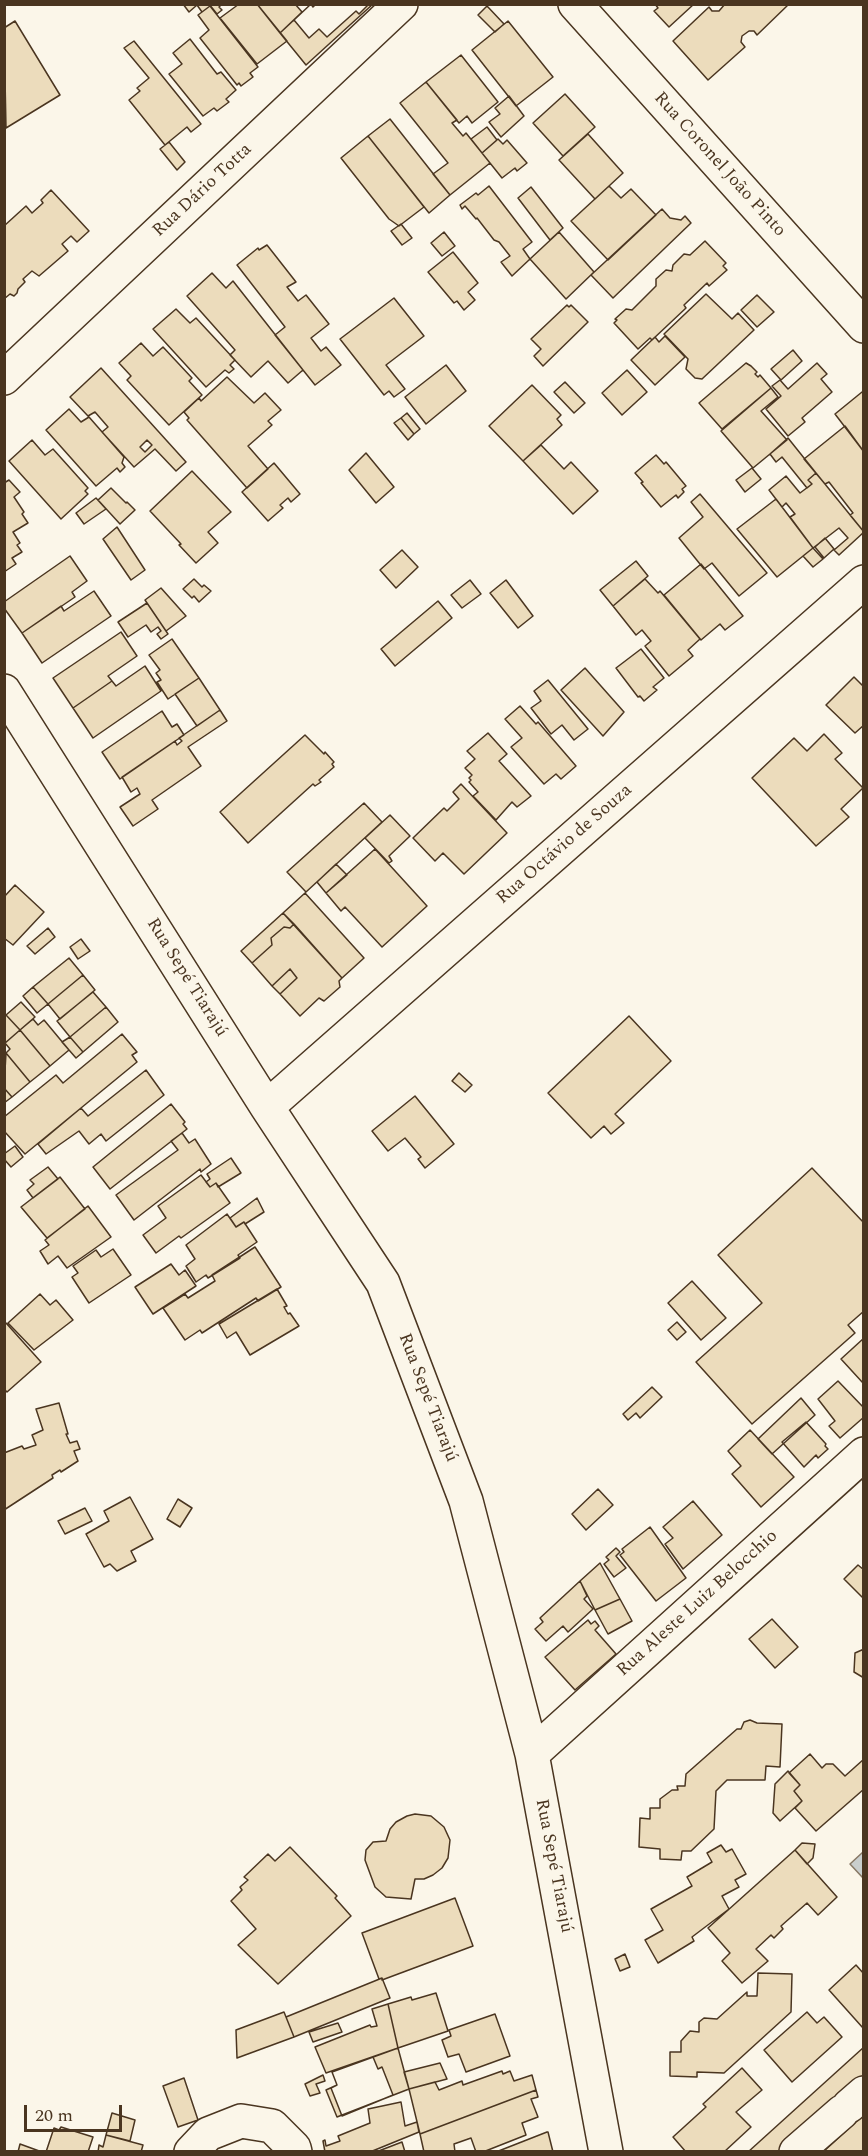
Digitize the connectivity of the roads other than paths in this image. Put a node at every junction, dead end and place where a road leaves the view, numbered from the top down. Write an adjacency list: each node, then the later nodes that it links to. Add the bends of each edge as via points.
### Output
1 (401, 4): 4 (street, Rua Dário Totta)
2 (574, 4): 3 (street, Rua Coronel João Pinto)
3 (864, 326)
4 (6, 374)
5 (864, 582): 9 (street, Rua Octávio de Souza)
6 (4, 691): 8 (street, Rua Sepé Tiarajú)
7 (4, 714): 8 (street, Rua Sepé Tiarajú)
8 (31, 733): 9 (street, Rua Sepé Tiarajú)
9 (267, 1107): 11 (street, Rua Sepé Tiarajú, via 382,1283 466,1501)
10 (864, 1454): 11 (street, Rua Aleste Luiz Belocchio)
11 (531, 1754): 15 (street, Rua Sepé Tiarajú)
12 (852, 2104): 16 (street)
13 (191, 2151): 14 (street, via 208,2134 241,2121 272,2126)
14 (295, 2151)
15 (606, 2151)
16 (796, 2151)

